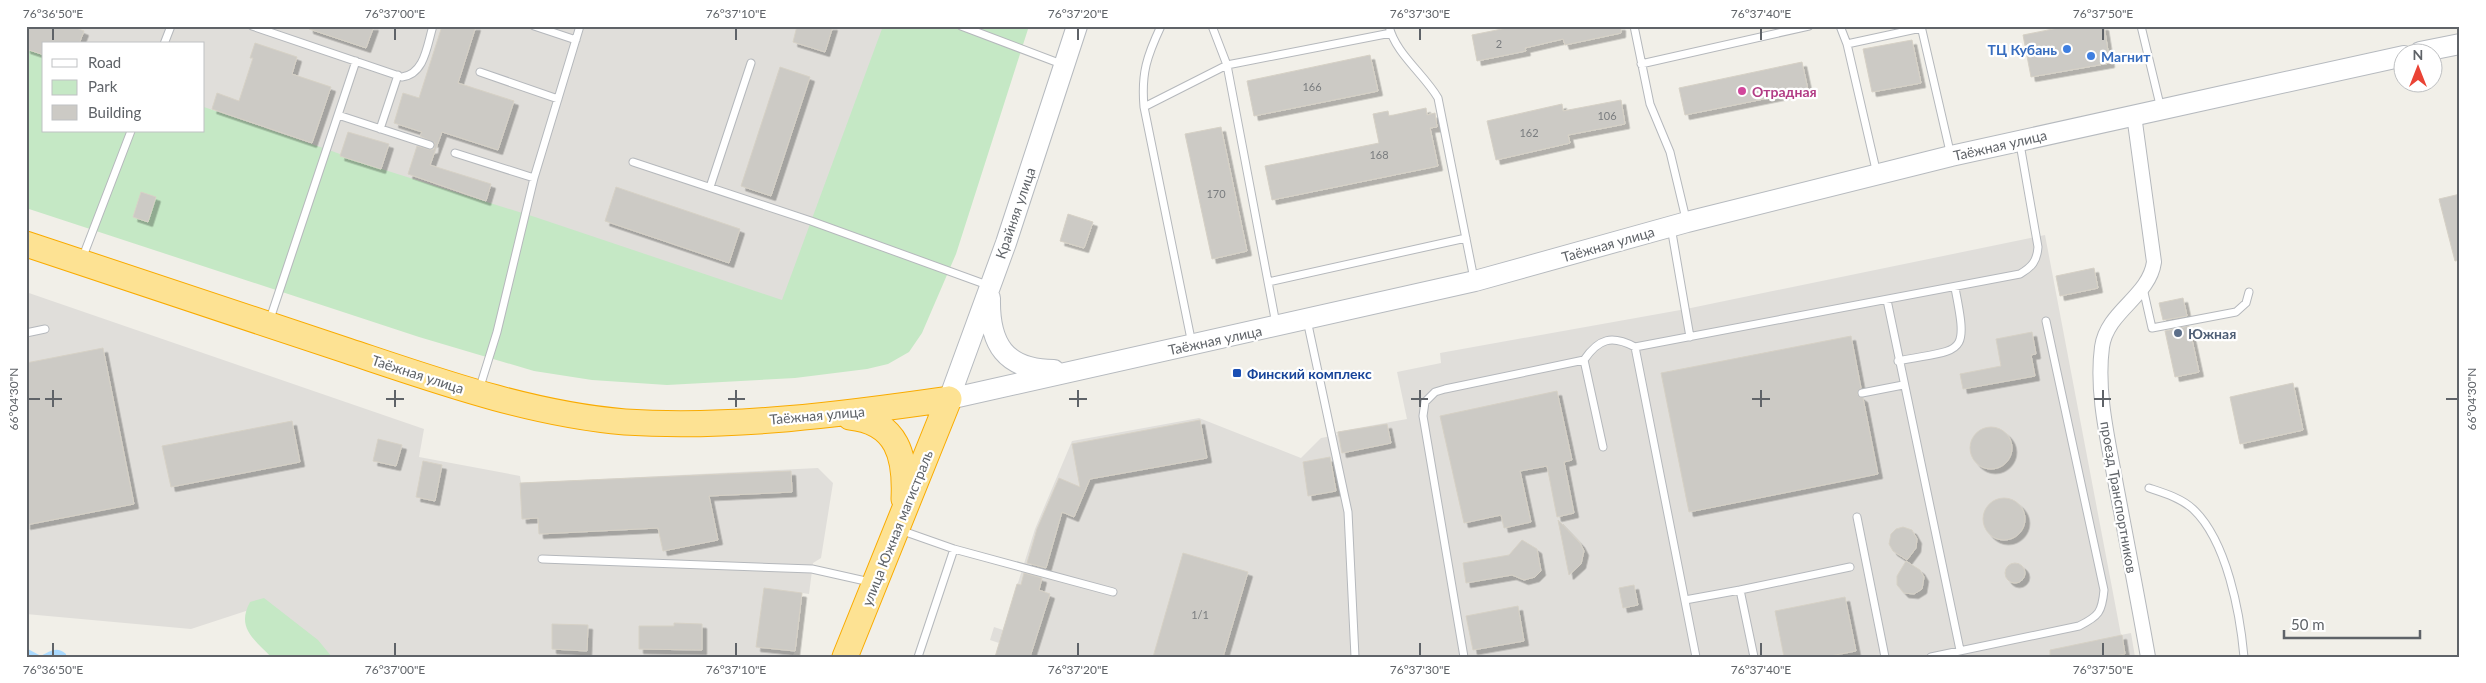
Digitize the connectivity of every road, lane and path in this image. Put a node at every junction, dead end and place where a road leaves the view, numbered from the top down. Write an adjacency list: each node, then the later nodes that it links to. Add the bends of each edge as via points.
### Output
1 (171, 26): 17 (lane)
2 (252, 26): 22 (lane)
3 (433, 26): 28 (lane, via 417,72 410,76)
4 (534, 26): 16 (lane)
5 (580, 26): 16 (lane)
6 (961, 26): 25 (lane)
7 (1076, 26): 25 (street, Крайняя улица)
8 (1161, 26): 30 (lane, via 1144,70)
9 (1212, 26): 26 (lane)
10 (1634, 26): 24 (lane)
11 (1809, 26): 24 (lane)
12 (1840, 26): 18 (lane)
13 (2141, 26): 31 (lane)
14 (1921, 27): 18 (lane); 39 (lane)
15 (1390, 30): 26 (lane); 45 (lane, via 1396,43 1438,98)
16 (576, 40): 29 (lane)
17 (165, 42)
18 (1847, 44): 41 (lane)
19 (2460, 44): 20 (street)
20 (2444, 47)
21 (2394, 58): 31 (street, Таёжная улица)
22 (356, 61): 28 (lane); 32 (lane)
23 (751, 63): 43 (lane)
24 (1641, 64): 44 (lane, via 1650,104 1670,152)
25 (1064, 65): 50 (street, Крайняя улица)
26 (1226, 65): 30 (lane); 49 (lane)
27 (480, 72): 29 (lane)
28 (398, 75): 34 (lane)
29 (558, 99): 42 (lane)
30 (1144, 107): 62 (lane)
31 (2161, 110): 33 (street, Таёжная улица)
32 (338, 115): 34 (lane); 57 (lane)
33 (2134, 115): 36 (street, Таёжная улица); 52 (street, проезд Транспортников, via 2154,262 2152,275)
34 (380, 129): 37 (lane)
35 (131, 132): 47 (lane)
36 (2020, 141): 39 (street, Таёжная улица); 51 (lane, via 2037,236 2037,257 2031,268 2020,274)
37 (430, 145)
38 (455, 153): 42 (lane)
39 (1951, 156): 41 (street, Таёжная улица)
40 (633, 162): 43 (lane)
41 (1877, 174): 44 (street, Таёжная улица)
42 (534, 178): 68 (lane, via 497,332)
43 (710, 187): 50 (lane)
44 (1679, 225): 48 (street, Таёжная улица); 61 (lane)
45 (1466, 238): 48 (lane); 49 (lane)
46 (26, 244): 47 (highway, Таёжная улица)
47 (81, 262): 57 (highway, Таёжная улица)
48 (1475, 281): 55 (street, Таёжная улица)
49 (1268, 282): 58 (lane)
50 (990, 286): 66 (street, via 994,334 1007,357 1031,368); 70 (street, Крайняя улица)
51 (1955, 288): 54 (lane); 65 (lane, via 1963,326 1959,345 1950,351)
52 (2143, 288): 53 (lane, via 2152,328 2236,312 2246,304); 92 (street, проезд Транспортников, via 2108,327 2100,368 2108,438)
53 (2249, 292)
54 (1887, 300): 61 (lane); 65 (lane)
55 (1307, 320): 58 (street, Таёжная улица); 86 (lane, via 1348,512)
56 (2046, 321): 83 (lane, via 2104,590 2102,606 2095,618 2079,626)
57 (268, 325): 68 (highway, Таёжная улица)
58 (1277, 327): 62 (street, Таёжная улица)
59 (45, 330): 60 (lane)
60 (26, 333)
61 (1690, 337): 63 (lane)
62 (1193, 345): 66 (street, Таёжная улица)
63 (1635, 347): 64 (lane, via 1611,340 1593,347); 82 (lane)
64 (1584, 360): 72 (lane); 87 (lane, via 1445,389 1435,392 1425,402 1423,416)
65 (1898, 361): 67 (lane)
66 (1086, 369): 70 (street, Таёжная улица)
67 (1903, 385): 69 (lane); 83 (lane)
68 (478, 393): 71 (highway, Таёжная улица, via 549,410 626,422 717,422)
69 (1862, 393)
70 (949, 398): 71 (highway, Таёжная улица); 75 (highway, улица Южная магистраль)
71 (833, 415): 75 (highway, via 877,422 889,433 900,451 903,465)
72 (1602, 447)
73 (2149, 488): 93 (lane, via 2181,500 2192,508 2210,531 2235,600)
74 (1857, 517): 90 (lane)
75 (900, 522): 76 (lane); 79 (highway, улица Южная магистраль)
76 (954, 549): 81 (lane); 85 (lane)
77 (542, 559): 79 (lane, via 812,569)
78 (1850, 567): 80 (lane)
79 (875, 584): 84 (highway, улица Южная магистраль)
80 (1740, 590): 82 (lane); 89 (lane)
81 (1113, 592)
82 (1685, 600): 88 (lane)
83 (1960, 650): 91 (lane)
84 (845, 657)
85 (918, 657)
86 (1355, 657)
87 (1464, 657)
88 (1696, 657)
89 (1754, 657)
90 (1886, 657)
91 (1931, 657)
92 (2148, 657)
93 (2244, 657)

